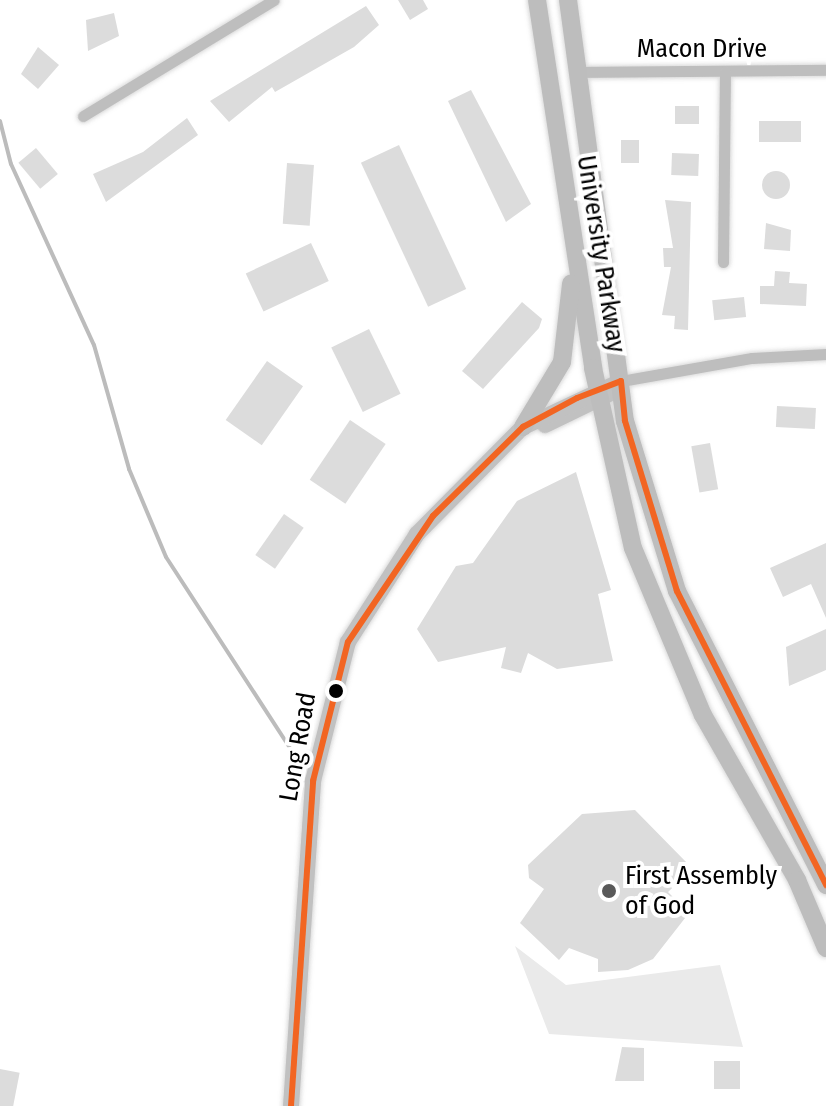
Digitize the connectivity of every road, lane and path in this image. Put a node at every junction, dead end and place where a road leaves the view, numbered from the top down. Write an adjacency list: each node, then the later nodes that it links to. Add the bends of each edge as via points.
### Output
1 (274, 0): 7 (street)
2 (537, 0): 8 (main road, University Parkway)
3 (568, 0): 6 (main road, University Parkway)
4 (826, 70): 5 (street, Macon Drive)
5 (725, 71): 6 (street, Macon Drive); 9 (street)
6 (577, 72): 11 (main road, University Parkway)
7 (83, 116)
8 (576, 258): 12 (main road, University Parkway); 13 (main road, via 562,362)
9 (723, 262)
10 (826, 354): 11 (street, via 752,358)
11 (621, 381): 12 (main road, Long Road); 15 (main road, University Parkway, via 625,421 677,591)
12 (598, 398): 13 (main road, Long Road); 14 (main road, Long Road); 16 (main road, University Parkway, via 625,518 661,625)
13 (523, 427): 14 (main road, Long Road)
14 (499, 452): 17 (main road, Long Road, via 400,556 336,673 313,781)
15 (826, 885)
16 (826, 948)
17 (291, 1106)

